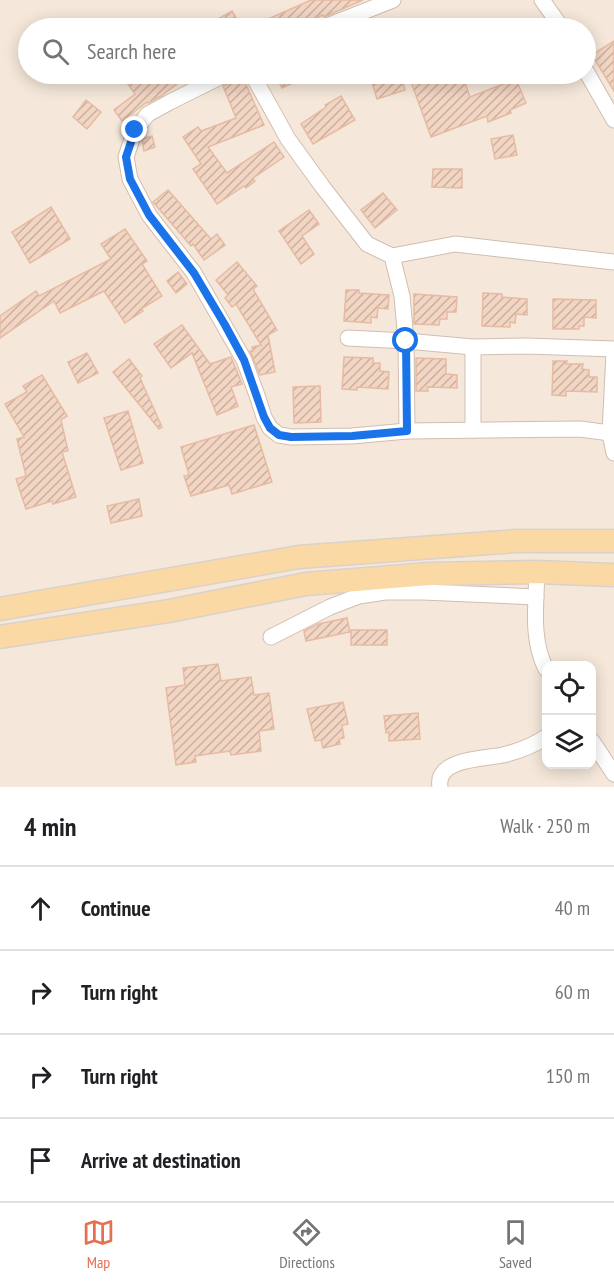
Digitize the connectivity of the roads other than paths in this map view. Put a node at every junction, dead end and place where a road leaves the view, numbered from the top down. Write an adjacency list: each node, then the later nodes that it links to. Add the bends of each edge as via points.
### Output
1 (393, 0): 3 (street)
2 (542, 0): 4 (street)
3 (347, 18)
4 (555, 18)
5 (206, 84): 16 (street, via 148,114 135,130 126,157 130,179 149,215 194,273 225,325 244,360 270,428 291,437)
6 (258, 84): 9 (street, via 288,139 367,244)
7 (593, 84): 8 (street)
8 (614, 120)
9 (392, 256): 10 (street, via 455,244); 12 (street, via 402,296)
10 (614, 262)
11 (348, 338): 12 (street)
12 (406, 341): 13 (street); 16 (street)
13 (473, 347): 14 (street); 15 (street)
14 (614, 351): 17 (street)
15 (473, 430): 16 (street); 17 (street, via 580,429)
16 (407, 431)
17 (610, 433): 18 (street)
18 (614, 453)
19 (614, 541): 20 (main road, via 516,541)
20 (429, 547): 22 (main road); 25 (main road, via 299,557)
21 (537, 572): 22 (main road); 23 (main road); 24 (street)
22 (429, 574): 26 (main road, via 306,584 169,611)
23 (614, 575)
24 (536, 597): 27 (street, via 385,592 330,607); 28 (street, via 535,618)
25 (0, 609)
26 (0, 637)
27 (271, 637)
28 (543, 661)
29 (542, 740): 32 (street, via 531,747 455,764 444,771)
30 (596, 748): 31 (street)
31 (613, 771)
32 (440, 787)

